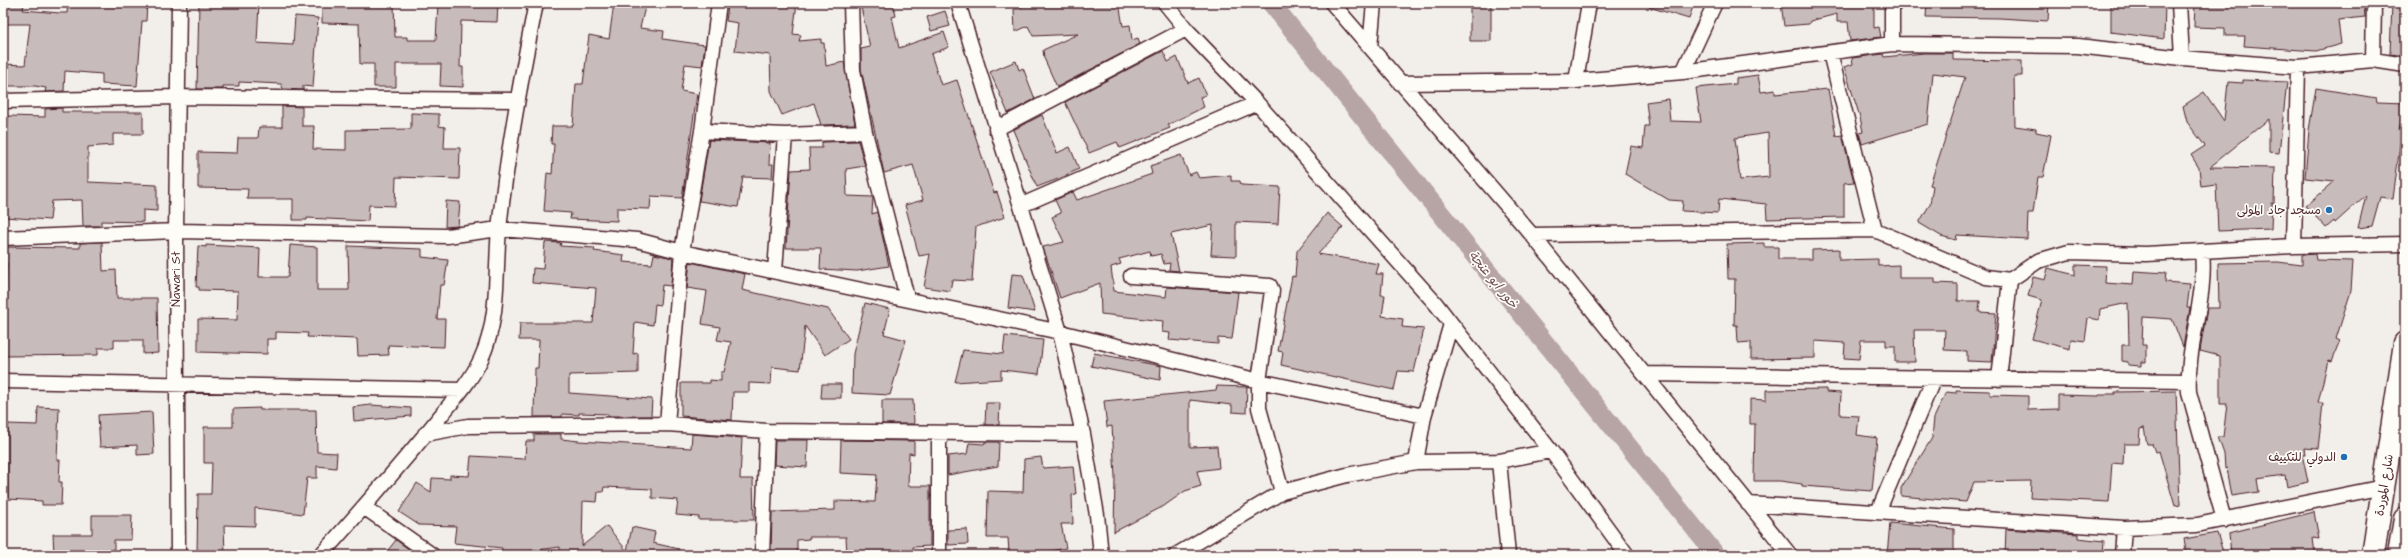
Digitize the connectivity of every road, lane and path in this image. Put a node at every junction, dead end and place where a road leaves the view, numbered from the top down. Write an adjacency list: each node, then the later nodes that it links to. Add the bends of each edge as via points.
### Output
1 (179, 3): 25 (street, Nawari St)
2 (536, 3): 26 (street)
3 (719, 3): 30 (street)
4 (851, 3): 31 (street, via 853,70)
5 (958, 3): 29 (street)
6 (1165, 3): 14 (street)
7 (1332, 3): 16 (street)
8 (1374, 3): 16 (street)
9 (1589, 3): 23 (street)
10 (1715, 3): 22 (street)
11 (1892, 3): 15 (street)
12 (2179, 3): 18 (street)
13 (2374, 3): 19 (street)
14 (1186, 29): 28 (street); 29 (street)
15 (1892, 44): 17 (street); 18 (street, via 2078,46)
16 (1370, 47): 24 (street)
17 (1830, 53): 22 (street); 35 (street)
18 (2182, 58): 21 (street)
19 (2373, 60): 20 (street); 21 (street)
20 (2405, 65)
21 (2298, 68): 40 (street)
22 (1683, 72): 23 (street)
23 (1576, 81): 24 (street)
24 (1400, 83): 37 (street)
25 (178, 97): 26 (street); 27 (street); 36 (street, Nawari St)
26 (517, 100): 34 (street)
27 (3, 102)
28 (1257, 104): 33 (street); 47 (street)
29 (996, 129): 33 (street)
30 (702, 131): 32 (street); 41 (street)
31 (865, 132): 32 (street); 46 (street)
32 (785, 135): 43 (street)
33 (1022, 205): 48 (street)
34 (499, 229): 36 (street, via 447,236); 41 (street, via 637,240); 57 (street, via 497,299 490,330 481,359)
35 (1875, 230): 37 (street); 45 (street, via 1986,277)
36 (176, 231): 38 (street); 56 (street, Nawari St)
37 (1532, 235): 50 (street)
38 (3, 238)
39 (2405, 244): 40 (street)
40 (2294, 246): 42 (street)
41 (682, 252): 43 (street); 59 (street)
42 (2202, 252): 45 (street, via 2058,254 2038,261); 54 (street, via 2203,283)
43 (775, 271): 46 (street)
44 (1131, 276): 53 (street, via 1270,286 1272,291)
45 (2010, 280): 52 (street)
46 (907, 298): 48 (street)
47 (1451, 324): 58 (street); 64 (street)
48 (1060, 332): 53 (street); 63 (street)
49 (2405, 343): 67 (main road, شارع الموردة)
50 (1646, 374): 51 (street); 69 (street)
51 (1934, 378): 52 (street); 71 (street)
52 (1999, 379): 54 (street)
53 (1259, 380): 58 (street); 68 (street, via 1260,408)
54 (2188, 381): 72 (street, via 2191,402)
55 (3, 382): 56 (street)
56 (176, 385): 57 (street); 75 (street, Nawari St)
57 (461, 390): 61 (street)
58 (1424, 416): 66 (street)
59 (667, 424): 60 (street); 61 (street, via 468,426)
60 (767, 431): 62 (street); 78 (street)
61 (425, 434): 70 (street)
62 (939, 434): 63 (street); 79 (street)
63 (1083, 434): 80 (street)
64 (1552, 451): 65 (street); 83 (street)
65 (1498, 461): 66 (street); 82 (street)
66 (1416, 462): 68 (street, via 1347,475)
67 (2383, 487): 72 (street); 86 (main road, شارع الموردة)
68 (1282, 492): 81 (street)
69 (1748, 504): 71 (street); 84 (street)
70 (364, 507): 76 (street); 77 (street)
71 (1878, 512): 74 (street)
72 (2224, 520): 74 (street, via 2197,525)
73 (2405, 520): 87 (main road)
74 (2124, 528): 85 (street)
75 (178, 555)
76 (321, 555)
77 (432, 555)
78 (762, 555)
79 (939, 555)
80 (1101, 555)
81 (1176, 555)
82 (1508, 555)
83 (1627, 555)
84 (1790, 555)
85 (2122, 555)
86 (2373, 555)
87 (2399, 555)

